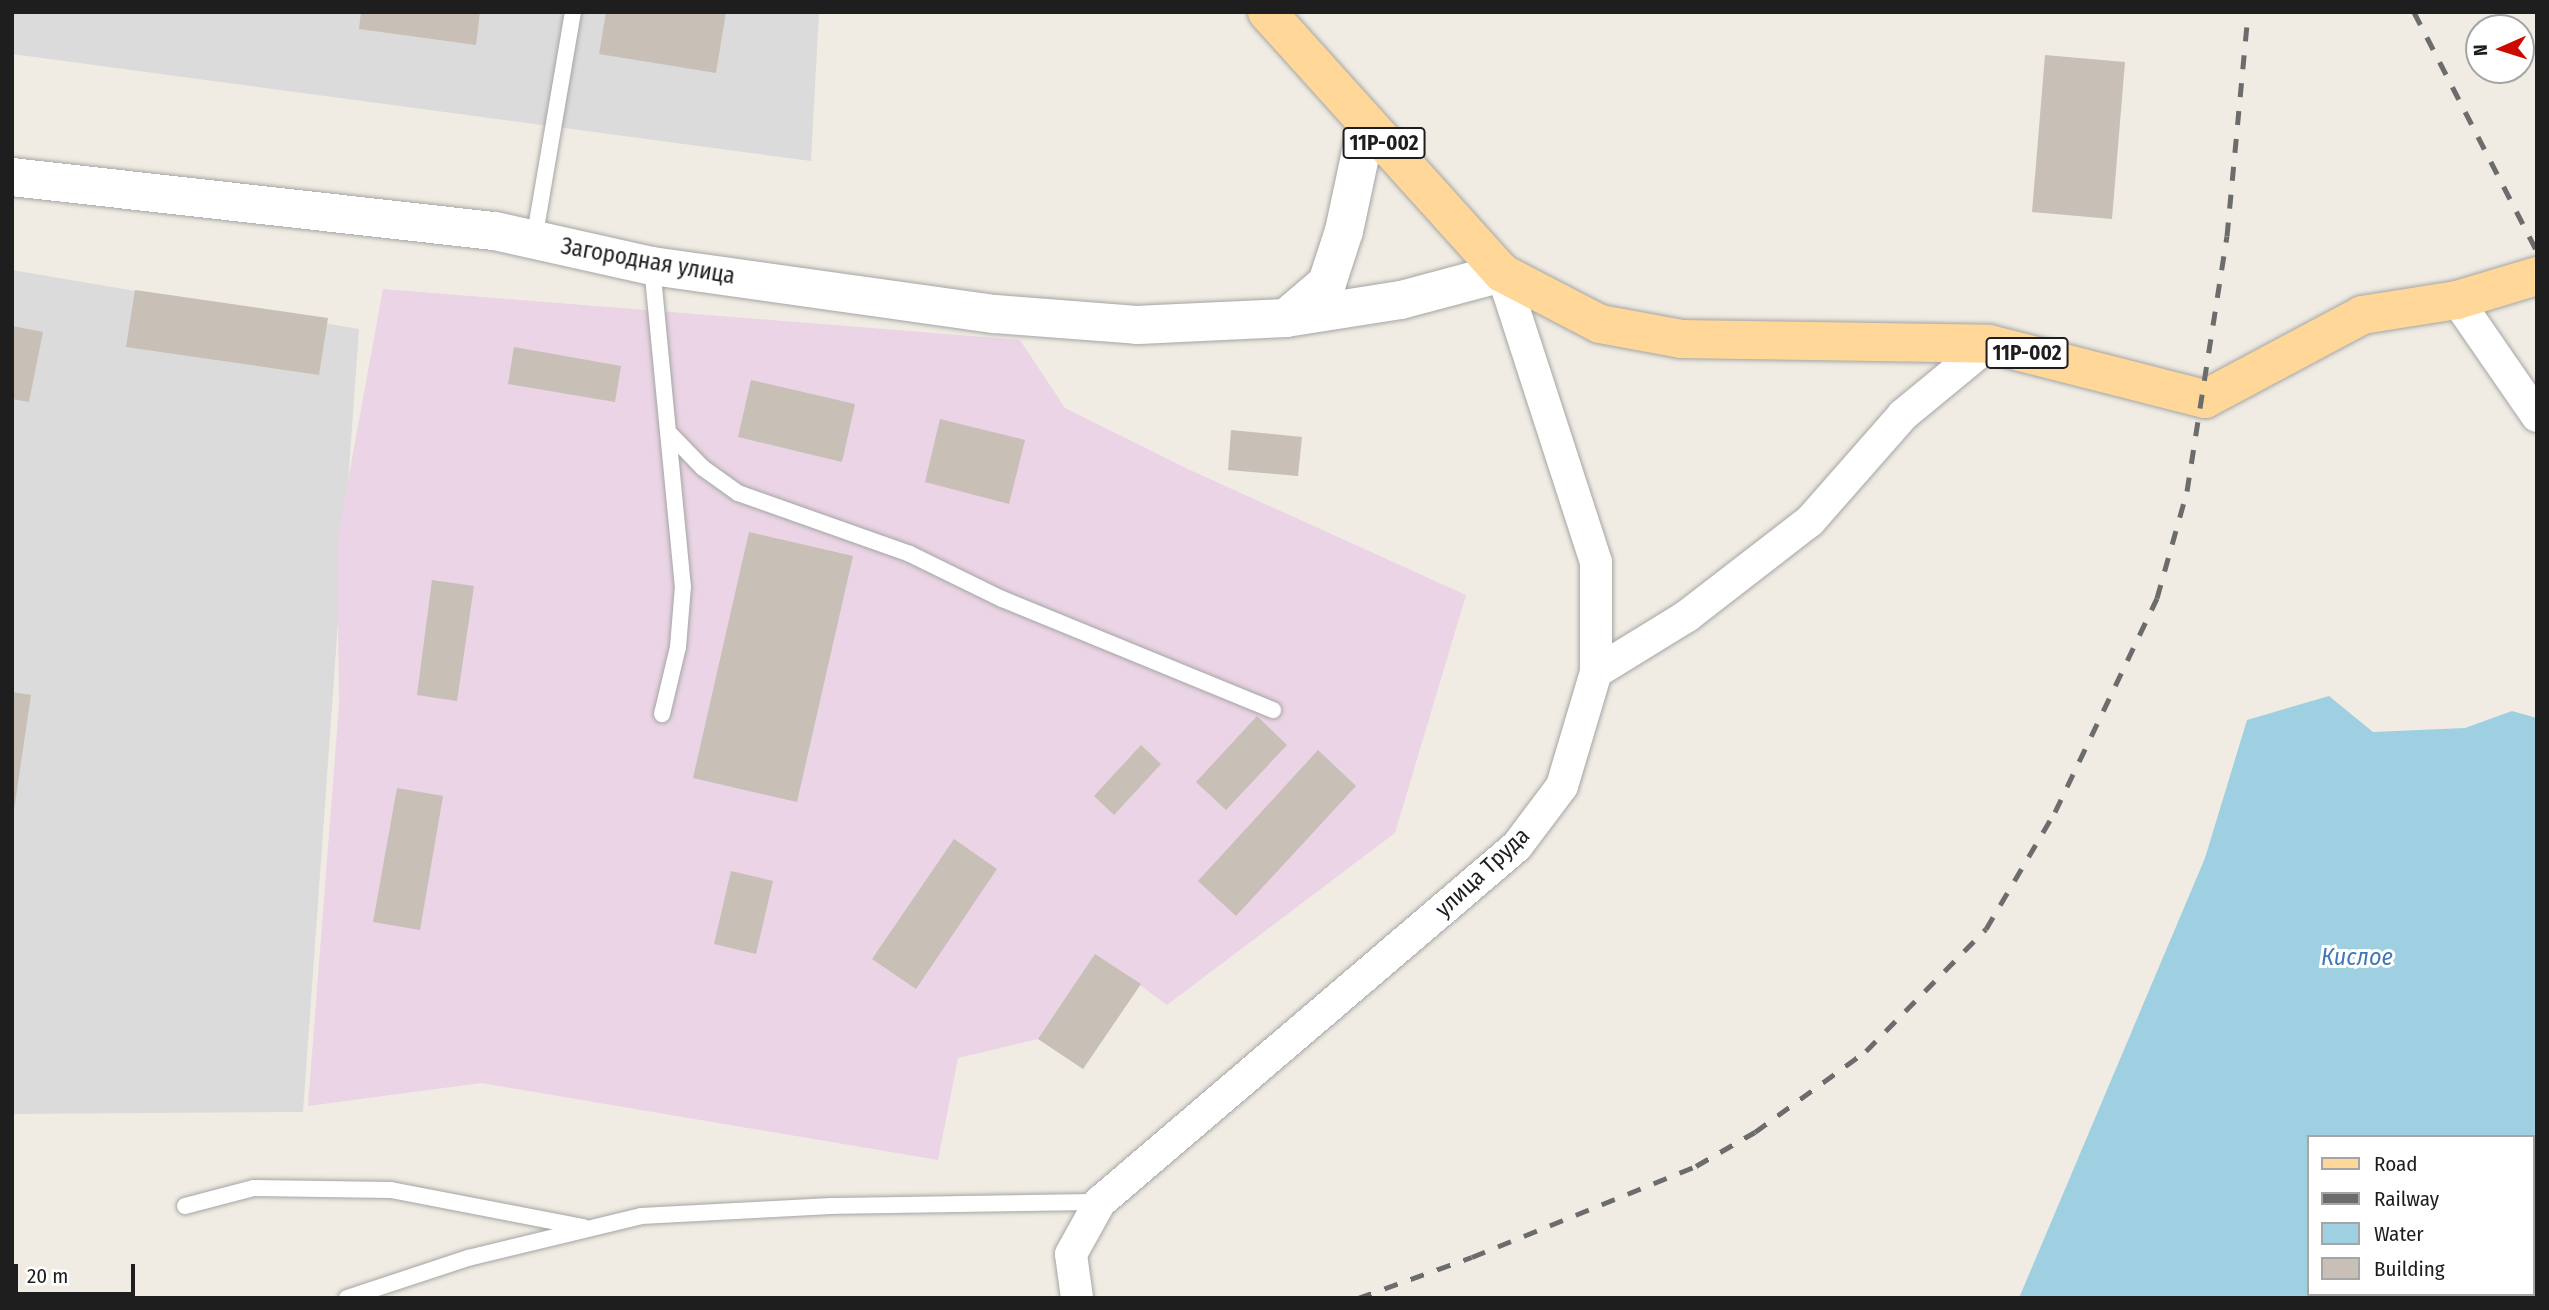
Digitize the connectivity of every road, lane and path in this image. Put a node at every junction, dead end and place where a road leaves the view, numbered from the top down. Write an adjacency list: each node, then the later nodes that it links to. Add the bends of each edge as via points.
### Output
1 (573, 12): 5 (lane)
2 (1267, 12): 3 (main road, 11Р-002)
3 (1367, 124): 7 (main road, 11Р-002); 10 (street, via 1344,231 1327,283)
4 (12, 177): 5 (street, Загородная улица, via 495,231)
5 (534, 240): 6 (street, Загородная улица)
6 (652, 266): 10 (street, Загородная улица, via 995,313 1137,325); 13 (lane)
7 (1502, 273): 10 (street, Загородная улица, via 1401,300); 11 (main road, 11Р-002, via 1600,324 1682,339); 14 (street, улица Труда, via 1596,562)
8 (2537, 276): 9 (main road, 11Р-002)
9 (2457, 300): 11 (main road, 11Р-002, via 2362,315 2205,399); 12 (street)
10 (1286, 318)
11 (1989, 344): 14 (street, via 1903,415 1810,521 1687,616)
12 (2537, 416)
13 (670, 433): 15 (lane, via 703,468 738,493 910,554 1002,599); 16 (lane, via 683,586 678,647)
14 (1596, 672): 17 (street, улица Труда, via 1562,786 1517,846)
15 (1273, 710)
16 (663, 714)
17 (1100, 1202): 19 (lane, via 817,1206 641,1216); 21 (street, улица Труда, via 1071,1254)
18 (185, 1206): 19 (lane, via 254,1188 391,1190)
19 (589, 1229): 20 (lane, via 468,1258)
20 (347, 1298)
21 (1077, 1298)

